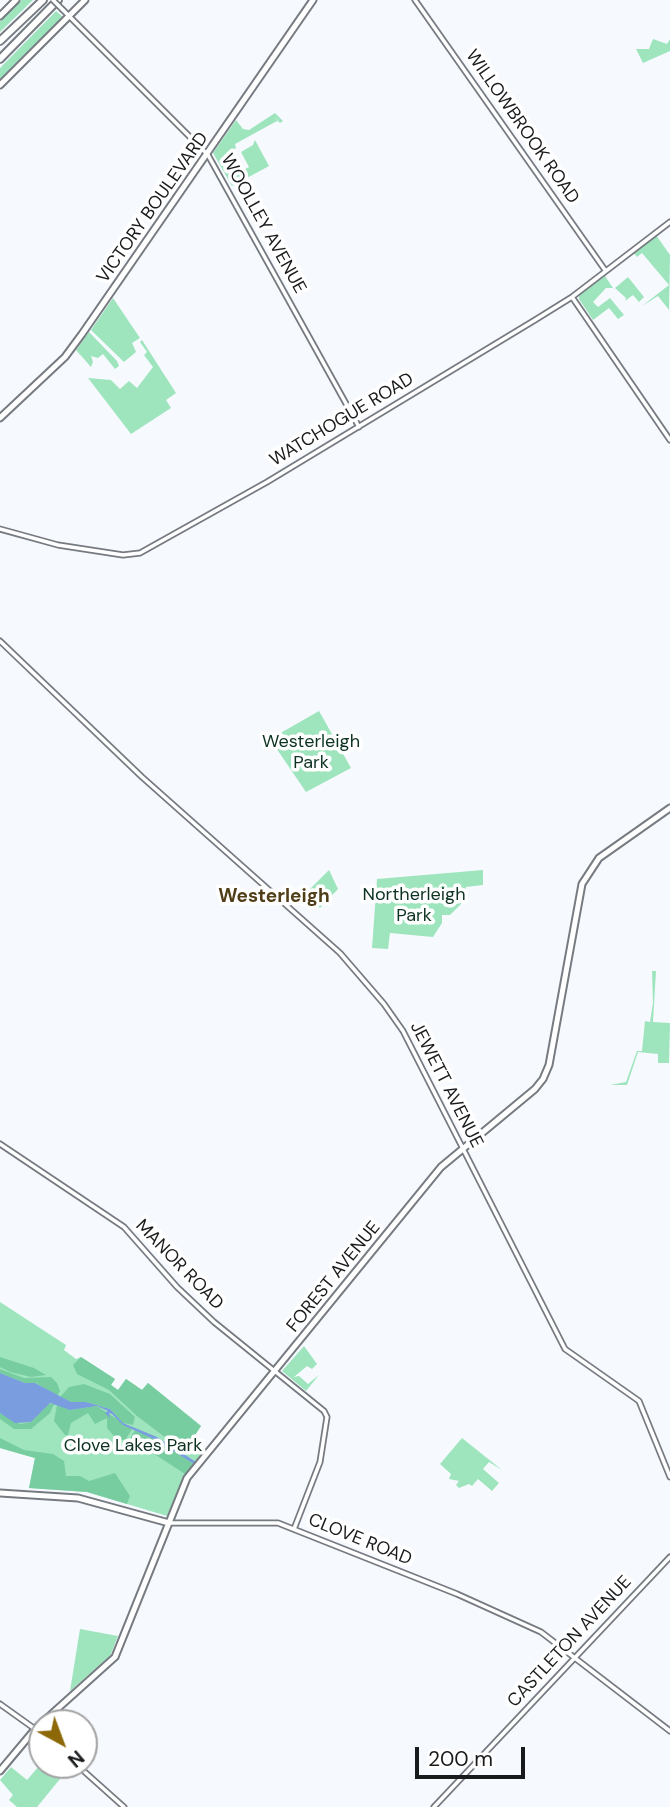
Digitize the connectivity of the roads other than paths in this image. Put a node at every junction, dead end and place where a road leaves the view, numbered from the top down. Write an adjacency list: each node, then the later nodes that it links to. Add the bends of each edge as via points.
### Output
1 (16, 0): 7 (main road)
2 (43, 0): 9 (highway)
3 (55, 0): 8 (street, WOOLLEY AVENUE, bridge); 10 (highway)
4 (85, 0): 8 (main road)
5 (313, 0): 12 (main road, VICTORY BOULEVARD)
6 (415, 0): 14 (street, WILLOWBROOK ROAD)
7 (0, 16)
8 (69, 16): 11 (main road); 12 (street, WOOLLEY AVENUE)
9 (0, 41)
10 (0, 59)
11 (0, 85)
12 (208, 155): 16 (main road, VICTORY BOULEVARD, via 65,357); 17 (street, WOOLLEY AVENUE)
13 (670, 222): 14 (street, WATCHOGUE ROAD)
14 (606, 271): 15 (street, WATCHOGUE ROAD)
15 (572, 297): 17 (street, WATCHOGUE ROAD); 18 (street)
16 (0, 418)
17 (359, 427): 19 (street, WATCHOGUE ROAD, via 135,555 58,545)
18 (670, 440)
19 (0, 529)
20 (0, 641): 23 (street, JEWETT AVENUE, via 144,779 344,958 401,1026)
21 (670, 808): 23 (main road, FOREST AVENUE, via 598,859 587,874 546,1072 535,1089)
22 (0, 1144): 24 (street, MANOR ROAD, via 124,1227 177,1287)
23 (461, 1148): 24 (main road, FOREST AVENUE, via 428,1181); 25 (street, JEWETT AVENUE, via 565,1349 639,1401)
24 (276, 1371): 27 (main road, FOREST AVENUE, via 187,1478); 28 (street, MANOR ROAD, via 327,1418 320,1462)
25 (670, 1477)
26 (0, 1493): 27 (main road, CLOVE ROAD, via 78,1498)
27 (169, 1523): 28 (street, CLOVE ROAD, via 278,1523); 32 (main road, FOREST AVENUE, via 113,1660)
28 (294, 1529): 30 (street, CLOVE ROAD, via 532,1627)
29 (670, 1557): 30 (street, CASTLETON AVENUE)
30 (575, 1658): 34 (street, CLOVE ROAD); 39 (street, CASTLETON AVENUE)
31 (0, 1704): 33 (street)
32 (58, 1709)
33 (28, 1723)
34 (670, 1731)
35 (28, 1738): 36 (main road, FOREST AVENUE)
36 (0, 1772)
37 (93, 1779): 38 (street)
38 (124, 1807)
39 (434, 1807)

